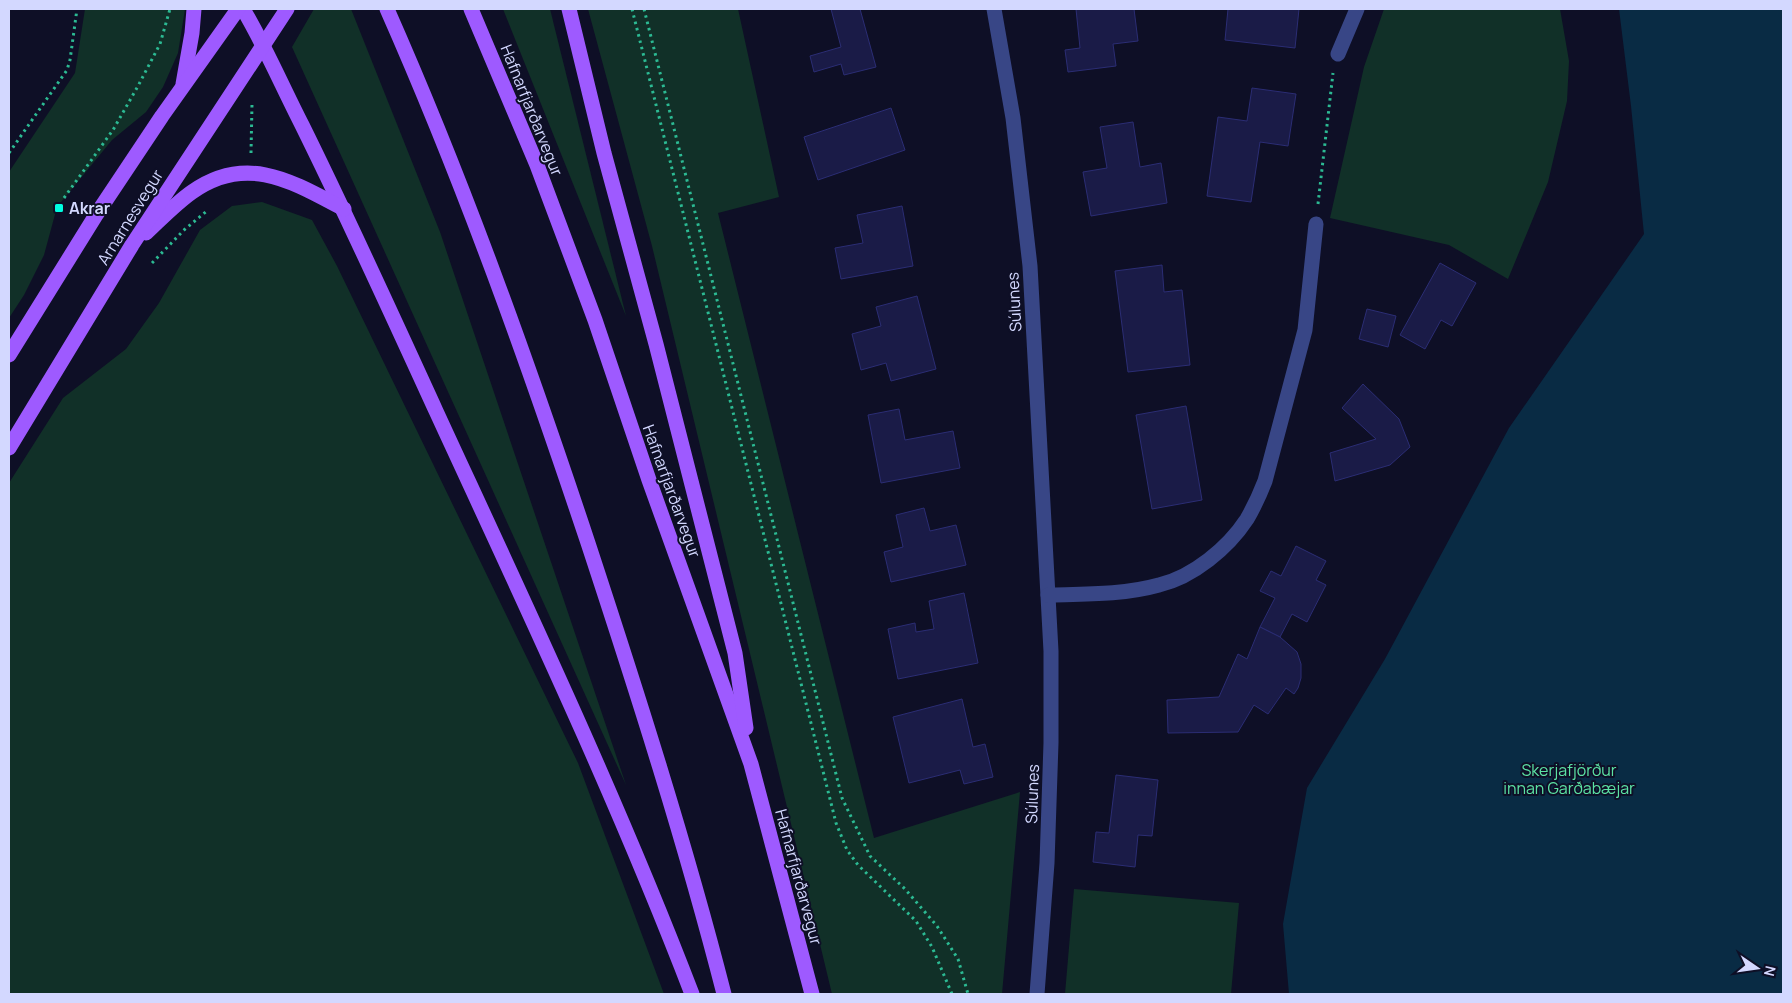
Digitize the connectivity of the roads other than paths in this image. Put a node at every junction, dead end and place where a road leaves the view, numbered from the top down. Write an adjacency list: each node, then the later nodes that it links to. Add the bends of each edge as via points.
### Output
1 (194, 9): 12 (main road)
2 (238, 9): 12 (main road, Arnarnesvegur)
3 (243, 9): 10 (main road)
4 (287, 9): 10 (main road, Arnarnesvegur)
5 (387, 9): 21 (main road, via 460,185 546,416 647,728 704,914)
6 (471, 9): 19 (main road, Hafnarfjarðarvegur, via 537,165 578,275)
7 (569, 9): 19 (main road, via 735,653)
8 (994, 9): 18 (street, Súlunes, via 1014,127 1030,266)
9 (1357, 9): 11 (street)
10 (264, 45): 13 (main road); 15 (main road, Arnarnesvegur)
11 (1338, 54)
12 (182, 88): 16 (main road, Arnarnesvegur, via 96,215)
13 (344, 209): 15 (main road, via 287,180 264,174 235,174 192,192); 20 (main road, via 586,736 654,894)
14 (1316, 224): 18 (street, via 1305,330 1265,481 1246,520 1228,542 1202,564 1161,585 1099,594)
15 (132, 246): 17 (main road, Arnarnesvegur)
16 (9, 355)
17 (9, 448)
18 (1048, 595): 23 (street, Súlunes, via 1052,742)
19 (751, 764): 22 (main road, Hafnarfjarðarvegur)
20 (692, 994)
21 (724, 994)
22 (812, 994)
23 (1038, 994)

